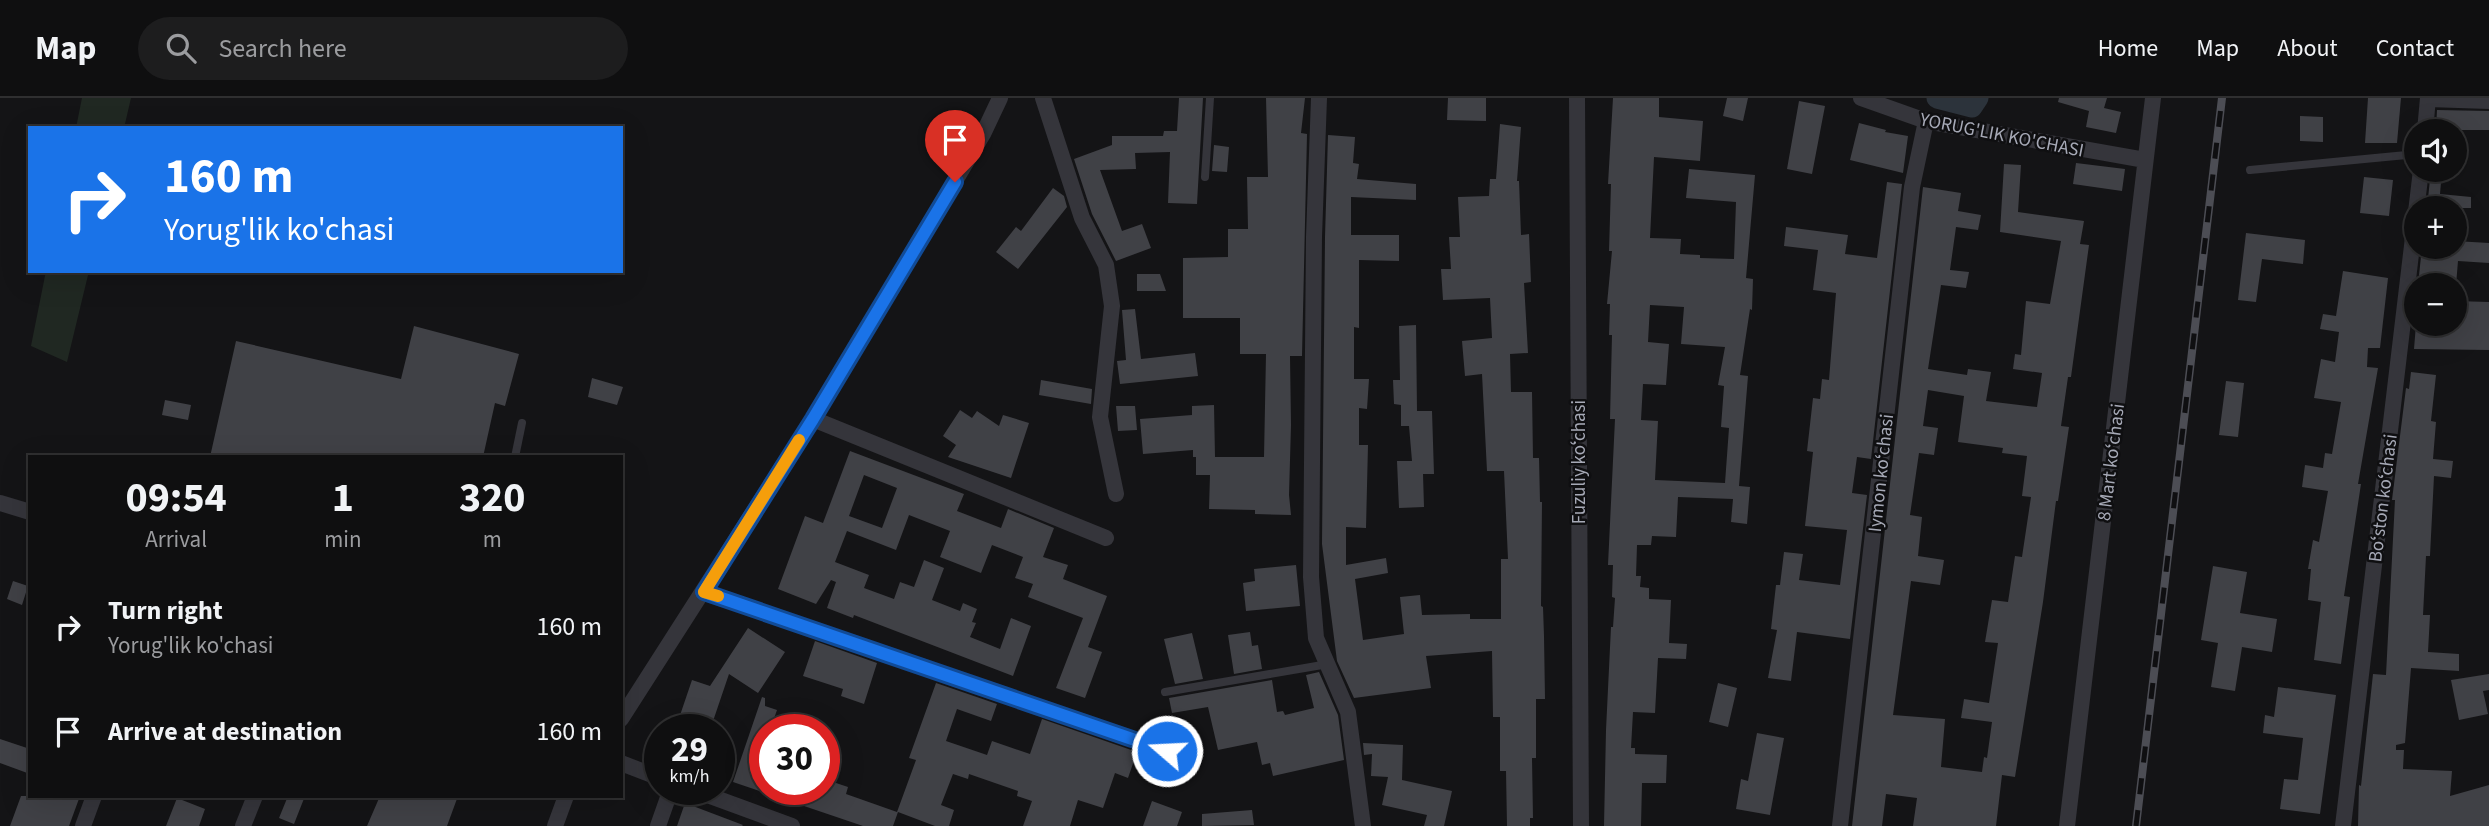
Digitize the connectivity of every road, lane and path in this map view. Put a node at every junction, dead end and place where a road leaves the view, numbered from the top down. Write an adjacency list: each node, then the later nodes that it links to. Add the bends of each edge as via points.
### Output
1 (1000, 98): 17 (street)
2 (1043, 98): 20 (street, via 1082,218 1106,265 1112,306 1100,418)
3 (1210, 98): 15 (lane)
4 (1319, 98): 25 (street, via 1311,577 1316,638)
5 (1577, 98): 42 (street, Fuzuliy koʻchasi)
6 (1861, 98): 11 (street, YORUG'LIK KO'CHASI)
7 (2153, 98): 13 (street, 8 Mart koʻchasi)
8 (2428, 99): 9 (street); 10 (street)
9 (2489, 101)
10 (2426, 119)
11 (1926, 121): 13 (street, YORUG'LIK KO'CHASI); 43 (street, Iymon koʻchasi, via 1912,187)
12 (2404, 155): 14 (lane)
13 (2145, 160): 44 (street, 8 Mart koʻchasi)
14 (2250, 170)
15 (1205, 177)
16 (2420, 182): 45 (street, Boʻston koʻchasi)
17 (813, 419): 23 (street); 24 (street)
18 (522, 423): 19 (lane)
19 (515, 455)
20 (1116, 494)
21 (0, 503): 22 (street)
22 (28, 511)
23 (1107, 538)
24 (704, 592): 27 (street); 28 (street)
25 (1328, 664): 26 (lane); 41 (street, via 1348,712)
26 (1165, 692)
27 (623, 714)
28 (1167, 751)
29 (623, 764): 30 (street)
30 (644, 772)
31 (93, 798): 36 (street)
32 (254, 798): 37 (street)
33 (565, 798): 38 (street)
34 (665, 805): 39 (street)
35 (735, 805): 40 (street)
36 (83, 826)
37 (243, 826)
38 (555, 826)
39 (658, 826)
40 (792, 826)
41 (1363, 826)
42 (1581, 826)
43 (1840, 826)
44 (2067, 826)
45 (2343, 826)

